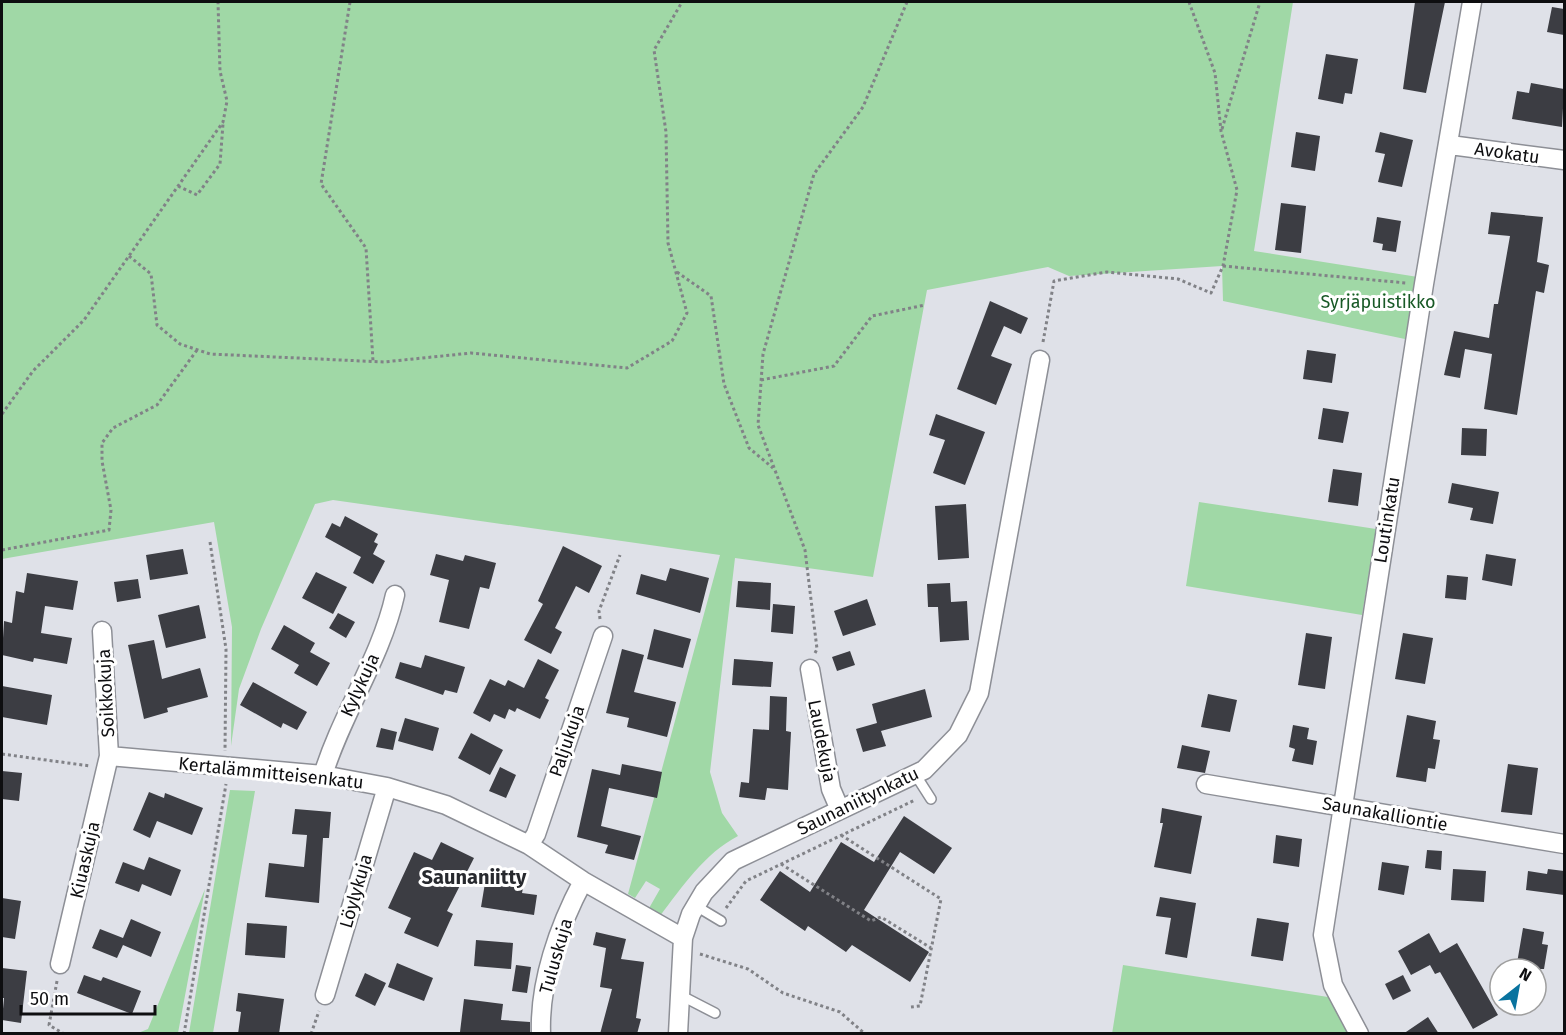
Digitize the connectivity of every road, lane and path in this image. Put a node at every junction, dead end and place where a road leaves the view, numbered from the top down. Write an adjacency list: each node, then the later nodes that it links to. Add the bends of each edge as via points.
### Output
1 (218, 2): 8 (path, via 220,71 227,101)
2 (350, 2): 20 (path, via 321,184 366,248)
3 (682, 2): 15 (path, via 654,51 666,132 668,243)
4 (907, 2): 21 (path, via 863,107 814,174 763,354)
5 (1189, 2): 9 (path, via 1215,73)
6 (1260, 2): 9 (path)
7 (1472, 2): 10 (street, Loutinkatu)
8 (223, 122): 12 (path); 12 (path, via 220,164 197,195)
9 (1221, 131): 14 (path, via 1236,190)
10 (1450, 145): 11 (street, Avokatu); 16 (street, Loutinkatu)
11 (1564, 160)
12 (178, 186): 13 (path)
13 (129, 256): 18 (path, via 151,274 157,325 180,344); 22 (path, via 84,320 33,371)
14 (1223, 266): 16 (path); 19 (path, via 1211,293 1178,279 1107,272 1054,280)
15 (676, 271): 20 (path, via 687,314 672,341 627,368 471,352); 23 (path, via 711,296 724,384 749,448)
16 (1424, 284): 39 (street, Loutinkatu)
17 (925, 305): 21 (path, via 872,316 834,366)
18 (197, 350): 20 (path, via 210,354); 25 (path, via 157,405 113,428 102,443 111,510 109,530)
19 (1040, 360): 33 (street, Saunaniitynkatu, via 980,693 958,735 924,770)
20 (374, 361)
21 (761, 380): 23 (path, via 758,425)
22 (2, 414)
23 (775, 469): 30 (path, via 805,549 817,649)
24 (210, 542): 34 (path, via 226,649)
25 (2, 550)
26 (621, 555): 29 (path, via 599,611)
27 (395, 596): 35 (street, Kylykuja, via 390,618)
28 (102, 631): 32 (street, Soikkokuja)
29 (603, 636): 43 (street, Paljukuja)
30 (810, 669): 40 (street, Laudekuja, via 831,789)
31 (2, 754): 32 (path, via 81,764)
32 (108, 763): 34 (street, Kertalämmitteisenkatu); 50 (street, Kiuaskuja)
33 (915, 774): 38 (lane); 40 (street, Saunaniitynkatu)
34 (226, 775): 35 (street, Kertalämmitteisenkatu); 56 (path)
35 (323, 775): 37 (street, Kertalämmitteisenkatu)
36 (1206, 784): 39 (street, Saunakalliontie)
37 (387, 787): 43 (street, Kertalämmitteisenkatu, via 446,805); 51 (street, Löylykuja)
38 (929, 796): 41 (path)
39 (1341, 806): 42 (street, Saunakalliontie); 61 (street, Loutinkatu, via 1323,935 1333,985)
40 (840, 810): 46 (street, Saunaniitynkatu, via 733,861)
41 (841, 835): 44 (path); 49 (path, via 941,899)
42 (1564, 844)
43 (529, 845): 45 (street, Kertalämmitteisenkatu)
44 (781, 864): 47 (path, via 746,881); 49 (path, via 871,921 881,918)
45 (583, 880): 48 (street, Kertalämmitteisenkatu); 58 (street, Tuluskuja, via 559,935 540,1012)
46 (696, 906): 47 (lane); 48 (street, Saunaniitynkatu)
47 (719, 920)
48 (683, 946): 52 (street, Saunaniitynkatu); 60 (path, via 748,969 783,993 840,1012)
49 (931, 948): 53 (path, via 920,1006)
50 (60, 964): 55 (path, via 49,1025)
51 (325, 995): 57 (path)
52 (680, 995): 54 (lane); 59 (street, Saunaniitynkatu)
53 (911, 1008)
54 (716, 1013)
55 (64, 1034)
56 (184, 1034)
57 (311, 1034)
58 (541, 1034)
59 (678, 1034)
60 (865, 1034)
61 (1359, 1034)

